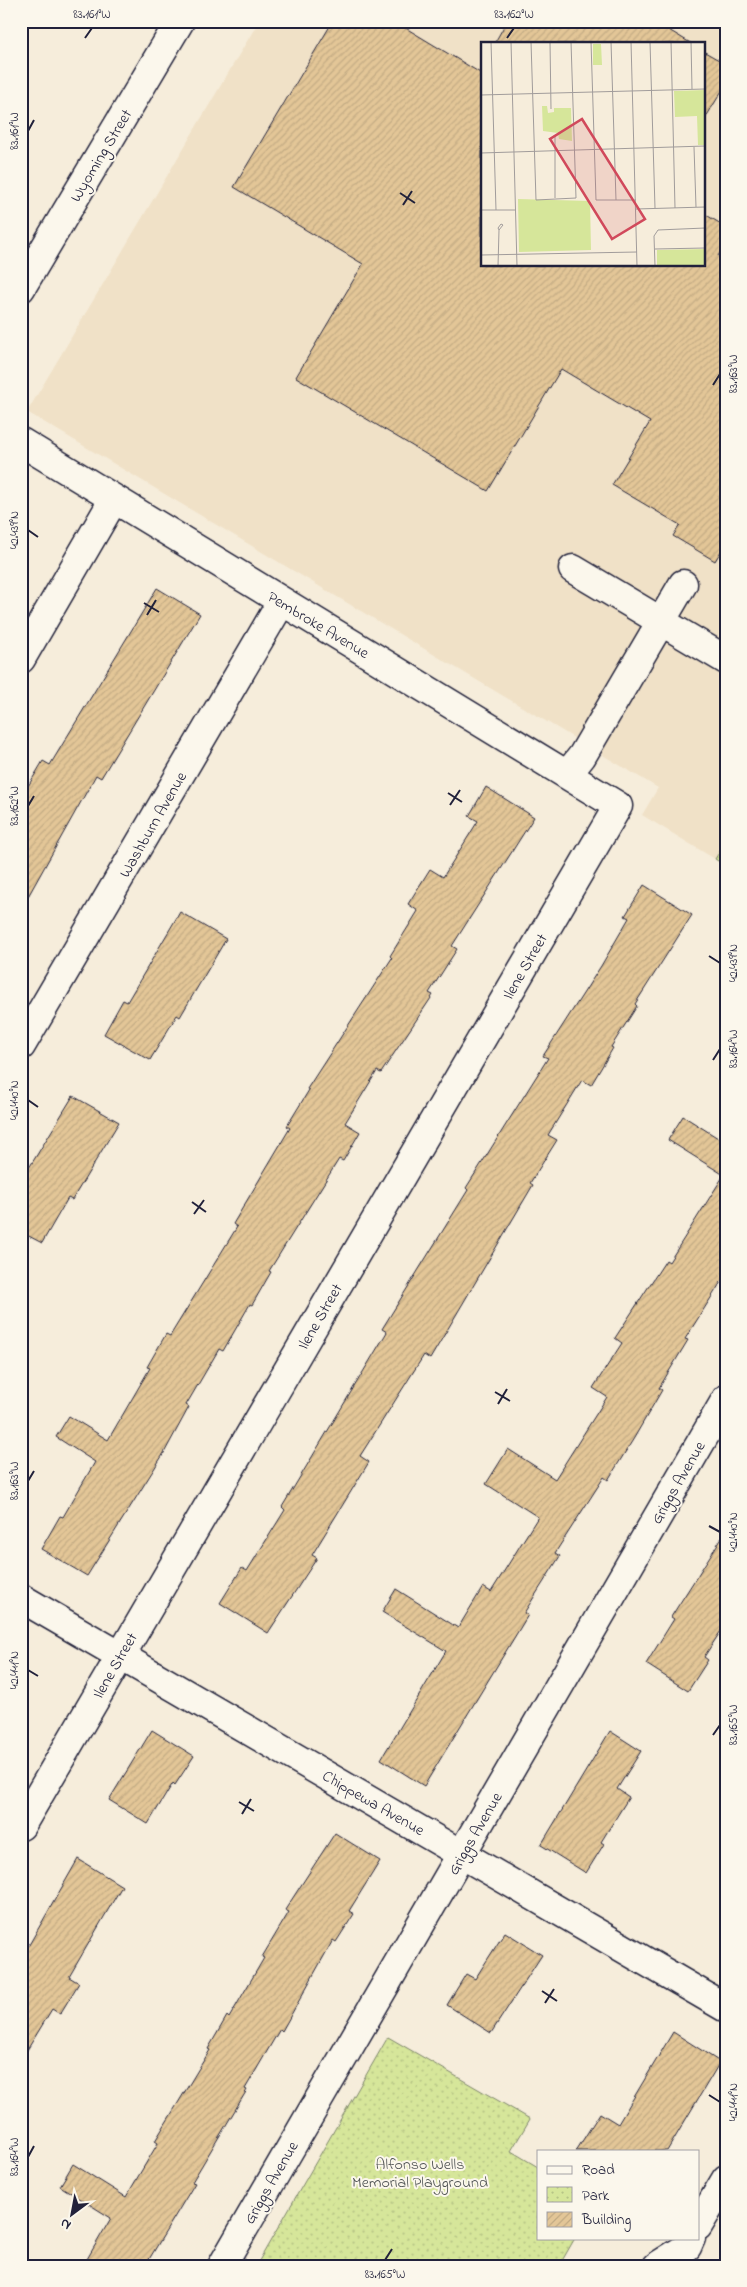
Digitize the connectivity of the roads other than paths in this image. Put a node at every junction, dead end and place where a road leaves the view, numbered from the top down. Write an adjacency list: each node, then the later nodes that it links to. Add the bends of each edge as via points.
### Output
1 (180, 21): 2 (street, Wyoming Street)
2 (30, 254): 3 (street, Wyoming Street)
3 (21, 288)
4 (21, 442): 5 (street, Pembroke Avenue)
5 (114, 499): 8 (street, Pembroke Avenue); 10 (street)
6 (573, 569): 9 (street)
7 (683, 584): 9 (street)
8 (282, 601): 12 (street, Pembroke Avenue); 14 (street, Washburn Avenue)
9 (661, 622): 11 (street); 12 (street, via 582,756)
10 (21, 659)
11 (726, 660)
12 (567, 775): 13 (street, Pembroke Avenue)
13 (618, 806): 17 (street, Ilene Street)
14 (21, 1046)
15 (726, 1399): 19 (street, Griggs Avenue)
16 (21, 1598): 17 (street, Chippewa Avenue)
17 (120, 1655): 18 (street, Ilene Street); 19 (street, Chippewa Avenue)
18 (21, 1826)
19 (462, 1854): 20 (street, Chippewa Avenue); 24 (street, Griggs Avenue)
20 (726, 2008)
21 (726, 2179): 22 (street)
22 (700, 2223)
23 (690, 2240): 25 (street, via 686,2247)
24 (222, 2266)
25 (657, 2266)

